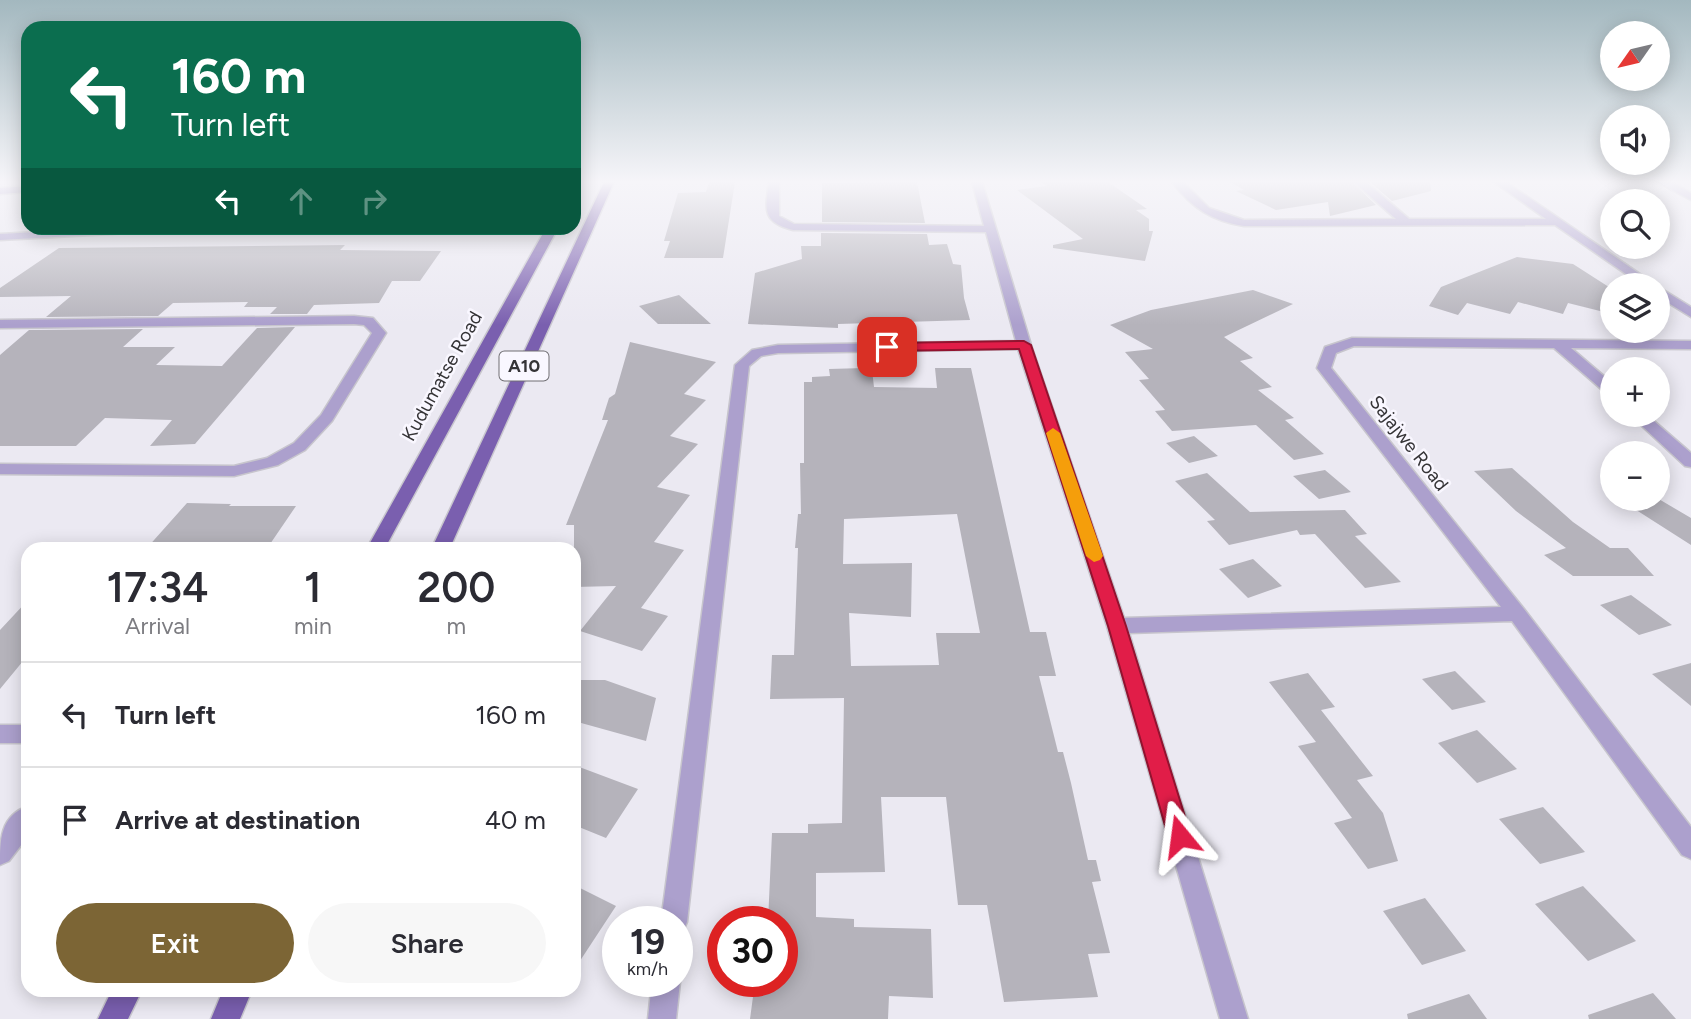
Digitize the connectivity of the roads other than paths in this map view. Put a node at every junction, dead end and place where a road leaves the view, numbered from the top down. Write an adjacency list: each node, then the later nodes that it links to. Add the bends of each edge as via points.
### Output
1 (992, 229): 12 (street)
2 (586, 230): 19 (main road, A10)
3 (1569, 230): 7 (street)
4 (37, 235): 6 (street)
5 (548, 235): 18 (main road, Kudumatse Road / A10)
6 (0, 237)
7 (1632, 273)
8 (1670, 299): 9 (street)
9 (1691, 313)
10 (0, 324): 17 (street, via 354,320 368,321 379,333 305,443 262,465 233,471)
11 (1558, 343): 13 (street, Sajajwe Road); 14 (street); 20 (street, Sajajwe Road, via 1352,342 1330,350 1324,368)
12 (1024, 345): 21 (street); 27 (street, via 778,349 757,353 742,365)
13 (1691, 345)
14 (1600, 380)
15 (1652, 427): 16 (street)
16 (1691, 462)
17 (0, 469)
18 (379, 542)
19 (444, 542)
20 (1517, 614): 21 (street); 25 (street, Sajajwe Road)
21 (1117, 626): 34 (street)
22 (0, 734): 23 (street)
23 (21, 734)
24 (21, 826): 26 (street)
25 (1691, 847)
26 (0, 853)
27 (676, 906)
28 (124, 997): 31 (main road)
29 (235, 997): 32 (main road)
30 (664, 997): 33 (street)
31 (112, 1019)
32 (225, 1019)
33 (662, 1019)
34 (1234, 1019)

